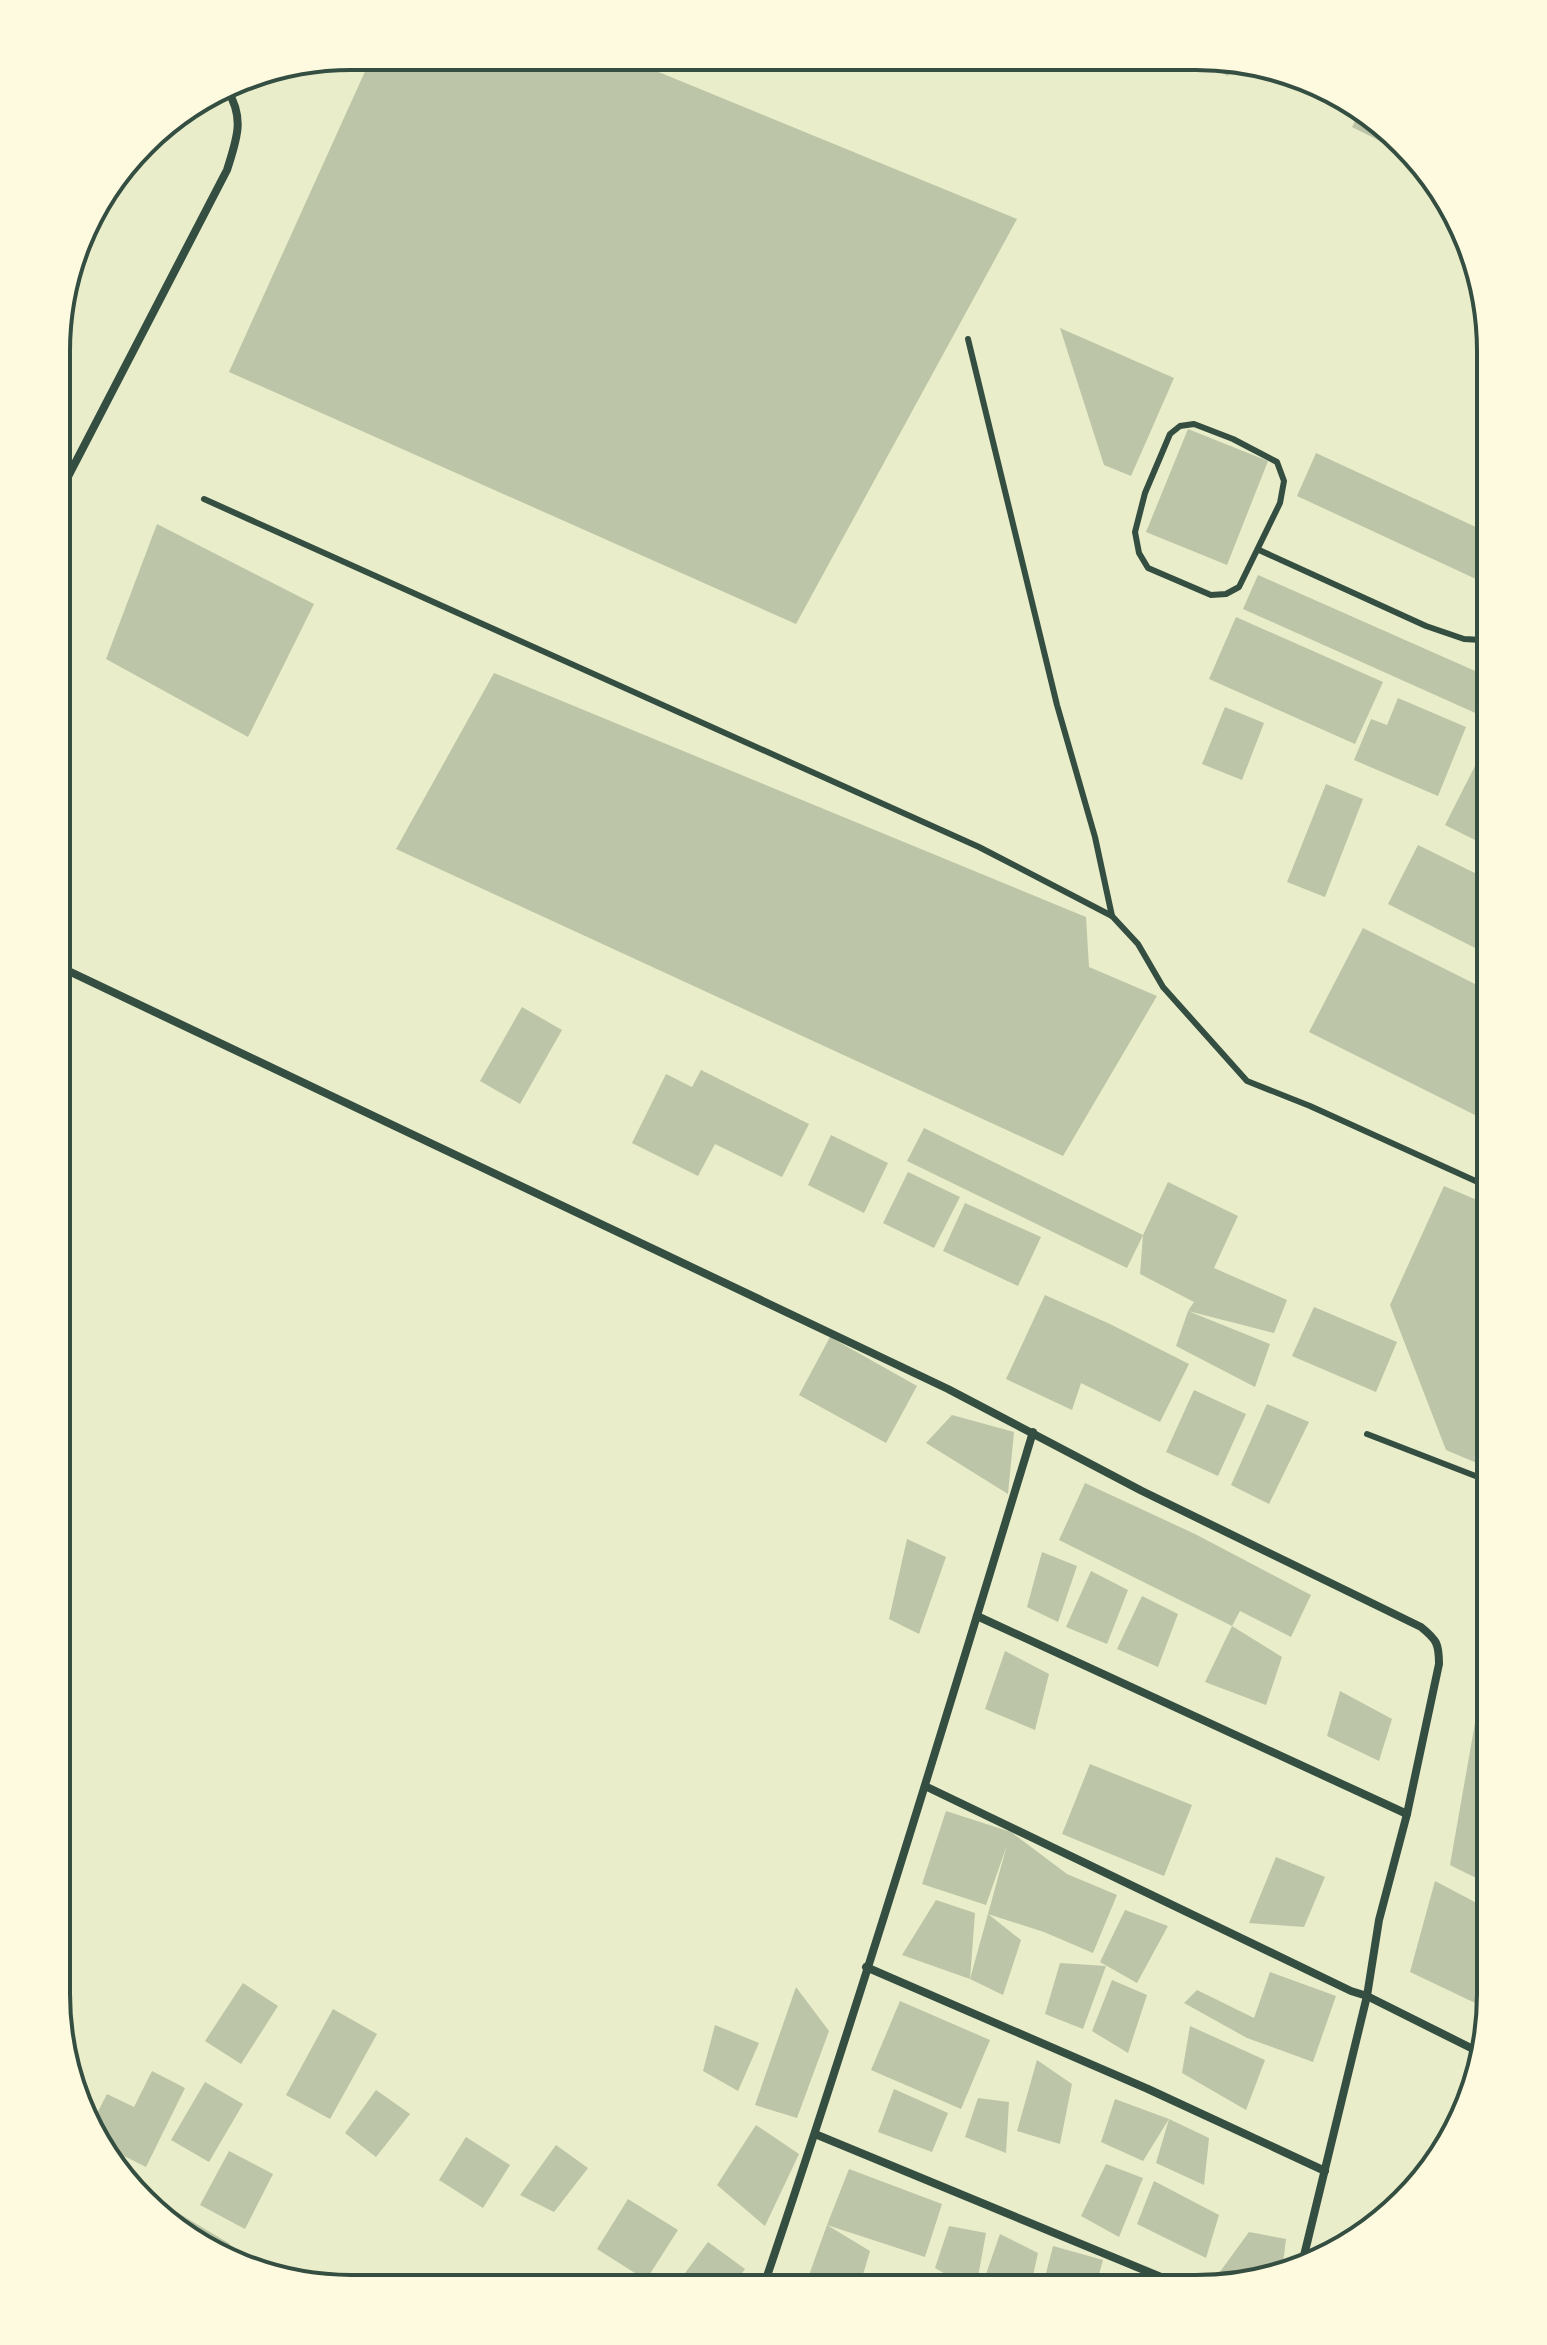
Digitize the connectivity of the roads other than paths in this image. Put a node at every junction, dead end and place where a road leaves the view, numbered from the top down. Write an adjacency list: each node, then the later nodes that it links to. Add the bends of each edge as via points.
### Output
1 (232, 97): 3 (street, via 239,119 227,170)
2 (968, 339): 7 (lane)
3 (70, 473)
4 (204, 499): 7 (lane, via 979,847)
5 (1259, 550): 5 (lane, via 1239,587 1226,594 1211,595 1148,568 1135,532 1149,478 1170,434 1180,426 1194,424 1277,462 1284,481 1280,503); 6 (lane, via 1426,626)
6 (1477, 640)
7 (1112, 916): 9 (lane, via 1138,944 1163,987 1247,1081)
8 (70, 972): 10 (street)
9 (1477, 1181)
10 (1033, 1432): 13 (street); 15 (street, via 1435,1637 1439,1664)
11 (1367, 1434): 12 (lane)
12 (1476, 1476)
13 (977, 1616): 14 (street); 15 (street)
14 (925, 1786): 16 (street); 17 (street)
15 (1407, 1814): 17 (street, via 1379,1920)
16 (866, 1967): 19 (street); 20 (street)
17 (1367, 1996): 18 (street); 20 (street)
18 (1472, 2048)
19 (815, 2134): 22 (street); 23 (street)
20 (1325, 2171): 21 (street)
21 (1305, 2253)
22 (767, 2275)
23 (1156, 2275)

